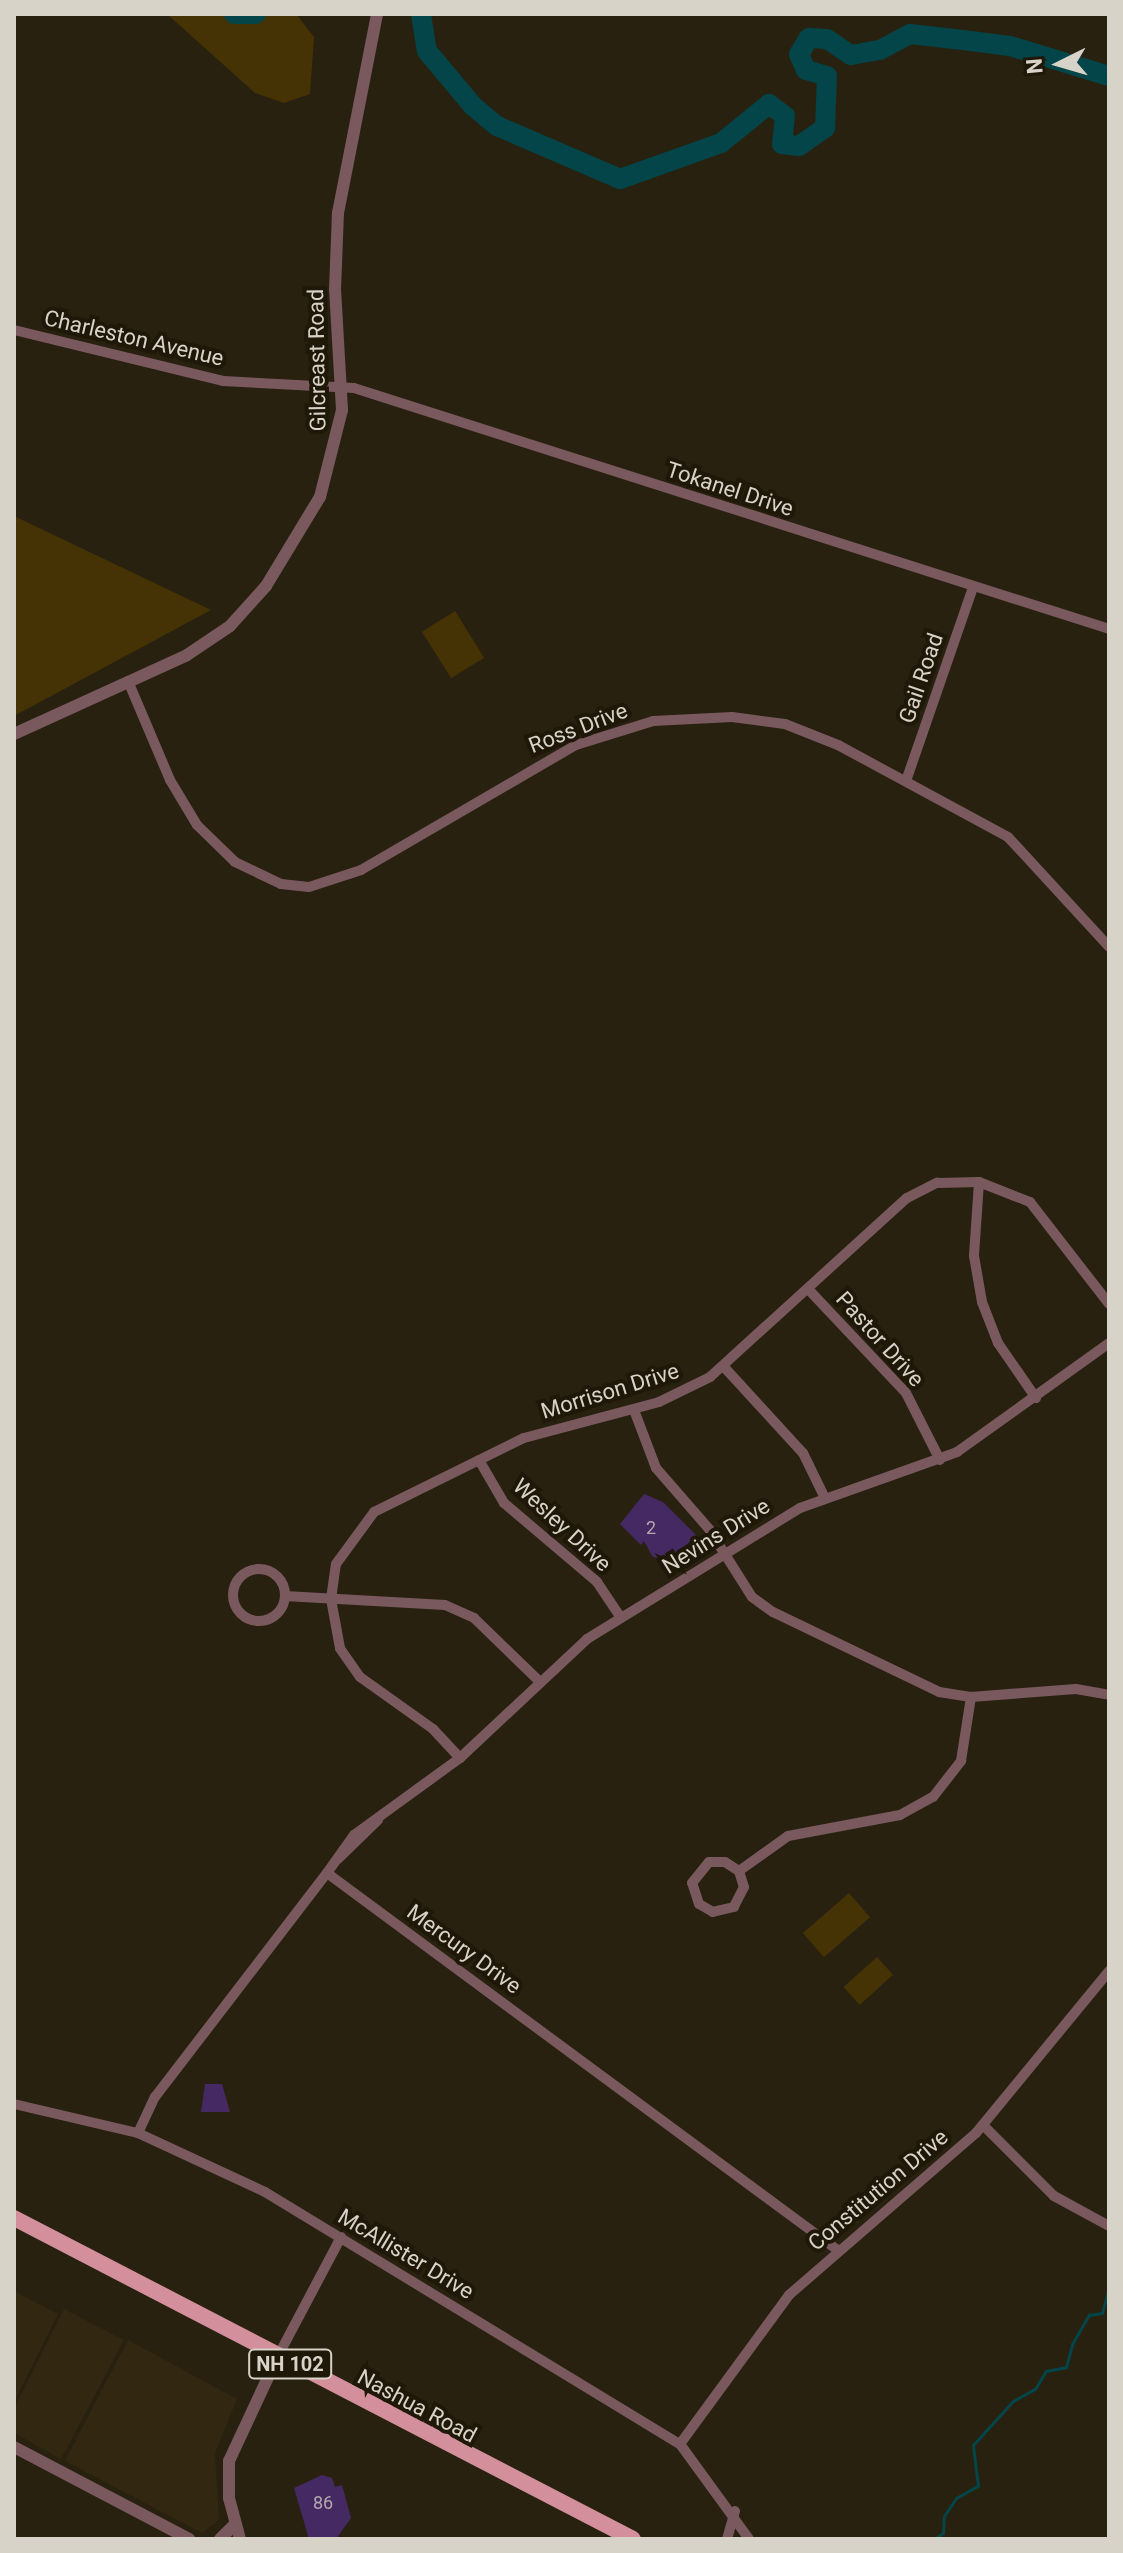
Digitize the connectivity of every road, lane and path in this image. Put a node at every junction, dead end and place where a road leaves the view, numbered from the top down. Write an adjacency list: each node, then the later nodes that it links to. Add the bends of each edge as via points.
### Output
1 (377, 14): 3 (street, Gilcreast Road, via 338,213)
2 (14, 330): 3 (street, Charleston Avenue, via 223,381)
3 (340, 386): 4 (street, Tokanel Drive); 6 (street, Gilcreast Road, via 331,471 266,586 209,641)
4 (973, 588): 5 (street, Tokanel Drive); 8 (street, Gail Road)
5 (1109, 629)
6 (128, 681): 7 (street, Gilcreast Road); 8 (street, Ross Drive, via 170,780 197,825 235,862 281,884 336,881 529,768 653,721 706,716 785,724)
7 (14, 734)
8 (906, 781): 9 (street, Ross Drive, via 1020,846)
9 (1109, 947)
10 (979, 1182): 11 (street, Morrison Drive, via 937,1183 907,1198); 12 (street, Morrison Drive, via 1007,1189 1037,1208); 15 (street, via 974,1217 985,1312)
11 (809, 1290): 14 (street, Morrison Drive); 18 (street, Pastor Drive, via 906,1393)
12 (1109, 1304)
13 (1109, 1343): 15 (street, Nevins Drive)
14 (725, 1368): 16 (street, Morrison Drive); 19 (street, via 803,1453)
15 (1036, 1398): 18 (street, Nevins Drive)
16 (634, 1410): 17 (street, Morrison Drive, via 524,1438); 20 (street, via 649,1458)
17 (479, 1460): 22 (street, Morrison Drive, via 364,1521 336,1564); 23 (street, Wesley Drive, via 504,1503 597,1582)
18 (940, 1460): 19 (street, Nevins Drive)
19 (824, 1496): 20 (street, Nevins Drive)
20 (725, 1553): 23 (street, Nevins Drive); 26 (street, via 752,1597 773,1612 916,1685)
21 (285, 1596): 21 (street, via 277,1577 262,1570 242,1576 234,1596 242,1615 262,1621 276,1615); 22 (street)
22 (331, 1599): 24 (street, via 445,1605 474,1618); 27 (street, Morrison Drive, via 346,1661)
23 (621, 1618): 24 (street, Nevins Drive)
24 (538, 1680): 27 (street, Nevins Drive)
25 (1109, 1695): 26 (street, via 1076,1689)
26 (971, 1697): 28 (street, via 961,1761 933,1797 900,1815 788,1836)
27 (460, 1758): 29 (street, Nevins Drive, via 354,1835)
28 (739, 1871): 28 (street, via 744,1887 734,1907 713,1912 699,1904 692,1883 704,1864 725,1862)
29 (327, 1873): 33 (street, via 155,2097); 37 (street, Mercury Drive)
30 (1109, 1971): 32 (street, Constitution Drive)
31 (14, 2104): 33 (street, McAllister Drive)
32 (983, 2125): 35 (street, via 1054,2196); 37 (street, Constitution Drive, via 920,2185)
33 (138, 2133): 36 (street, McAllister Drive, via 231,2174)
34 (14, 2218): 38 (main road, Nashua Road / NH 102)
35 (1109, 2226)
36 (341, 2237): 38 (street); 39 (street, McAllister Drive)
37 (836, 2249): 39 (street, Constitution Drive, via 771,2315)
38 (277, 2358): 42 (street, via 232,2447 227,2487); 46 (main road, Nashua Road / NH 102)
39 (680, 2444): 41 (street, McAllister Drive)
40 (14, 2447): 43 (street)
41 (735, 2511): 47 (street); 48 (street, McAllister Drive)
42 (235, 2524): 44 (street); 45 (street)
43 (189, 2539)
44 (220, 2539)
45 (240, 2539)
46 (633, 2539)
47 (727, 2539)
48 (749, 2539)

